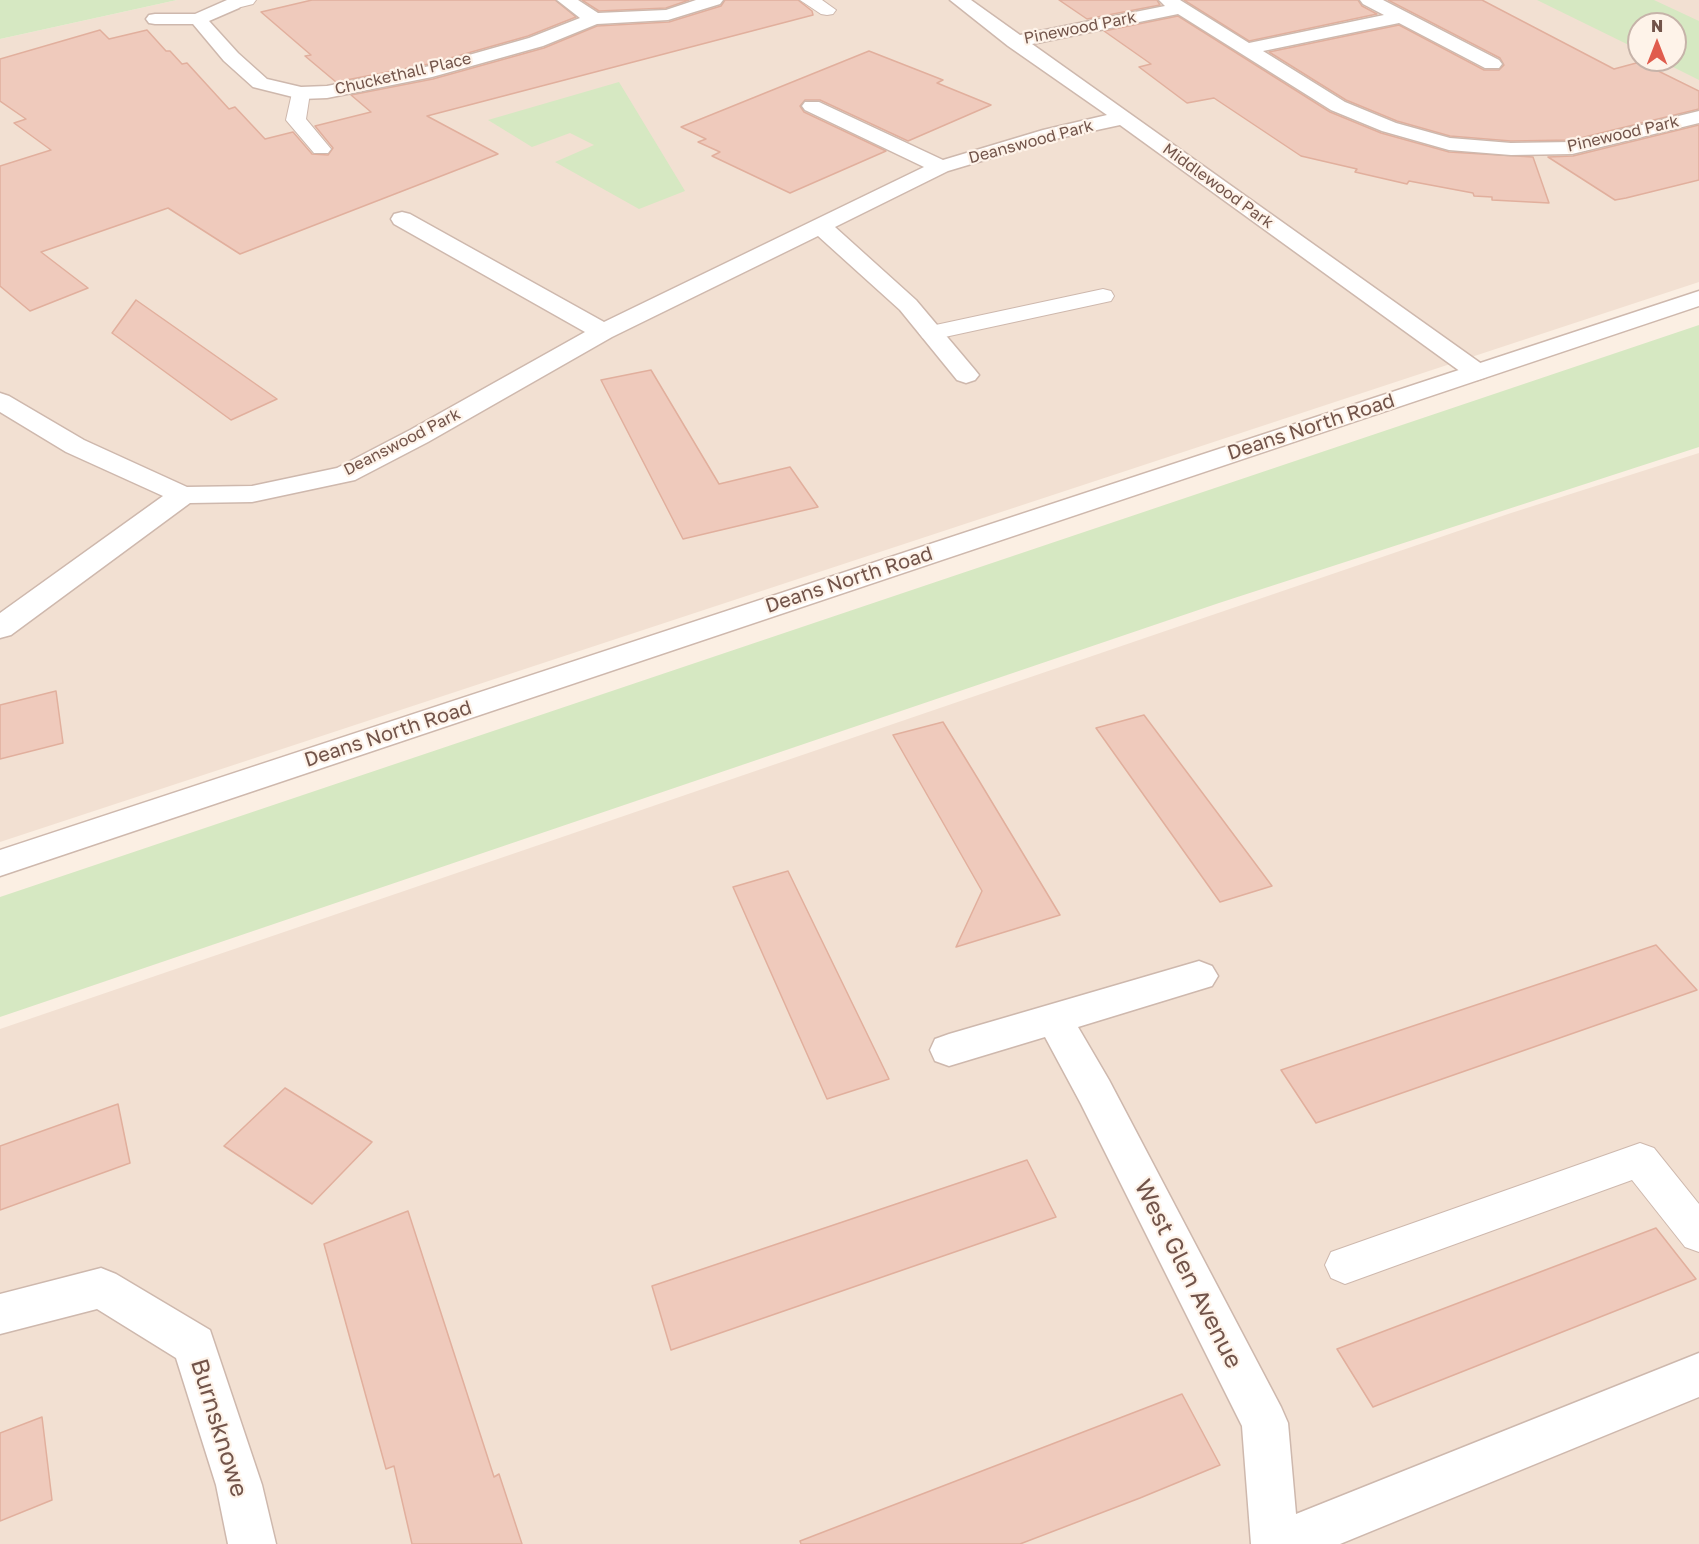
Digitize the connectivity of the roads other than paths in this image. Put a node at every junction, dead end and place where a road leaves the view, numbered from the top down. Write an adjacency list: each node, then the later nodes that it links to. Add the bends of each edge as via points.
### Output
1 (566, 0): 12 (street)
2 (714, 0): 12 (street, Chuckethall Place, via 668,15)
3 (808, 0): 8 (lane)
4 (960, 0): 13 (street, Middlewood Park)
5 (1369, 0): 9 (street)
6 (240, 2): 11 (street)
7 (1174, 4): 13 (street, Pinewood Park); 14 (street, Pinewood Park)
8 (827, 10)
9 (1400, 17): 14 (street); 15 (street)
10 (155, 19): 11 (street)
11 (198, 19): 16 (street, Chuckethall Place, via 260,83)
12 (594, 19): 16 (street, Chuckethall Place, via 536,42 432,71 327,92)
13 (1015, 42): 19 (street, Middlewood Park)
14 (1246, 50): 18 (street, Pinewood Park, via 1338,106 1389,127 1449,144 1572,148)
15 (1492, 64)
16 (301, 93): 20 (lane, via 296,120)
17 (812, 106): 21 (street)
18 (1699, 117)
19 (1123, 118): 21 (street, Deanswood Park, via 1050,134); 28 (street, Middlewood Park)
20 (321, 149)
21 (941, 167): 23 (street, Deanswood Park)
22 (402, 219): 26 (street)
23 (819, 225): 26 (street, Deanswood Park); 27 (street, via 908,304)
24 (1103, 296): 27 (lane)
25 (1699, 298): 28 (street, Deans North Road)
26 (603, 332): 31 (street, Deanswood Park, via 345,474 252,494)
27 (931, 333): 29 (street)
28 (1477, 372): 33 (street, Deans North Road)
29 (966, 375)
30 (0, 401): 31 (street, Deanswood Park, via 75,446)
31 (183, 495): 32 (street)
32 (0, 628)
33 (0, 862)
34 (1199, 976): 35 (street)
35 (1054, 1019): 36 (street); 42 (street, West Glen Avenue, via 1265,1423)
36 (949, 1050)
37 (1699, 1234): 38 (lane, via 1640,1160)
38 (1345, 1265)
39 (0, 1314): 41 (street, Burnsknowe, via 101,1288 194,1345 239,1485)
40 (1699, 1375): 43 (street)
41 (252, 1544)
42 (1275, 1544)
43 (1281, 1544)

